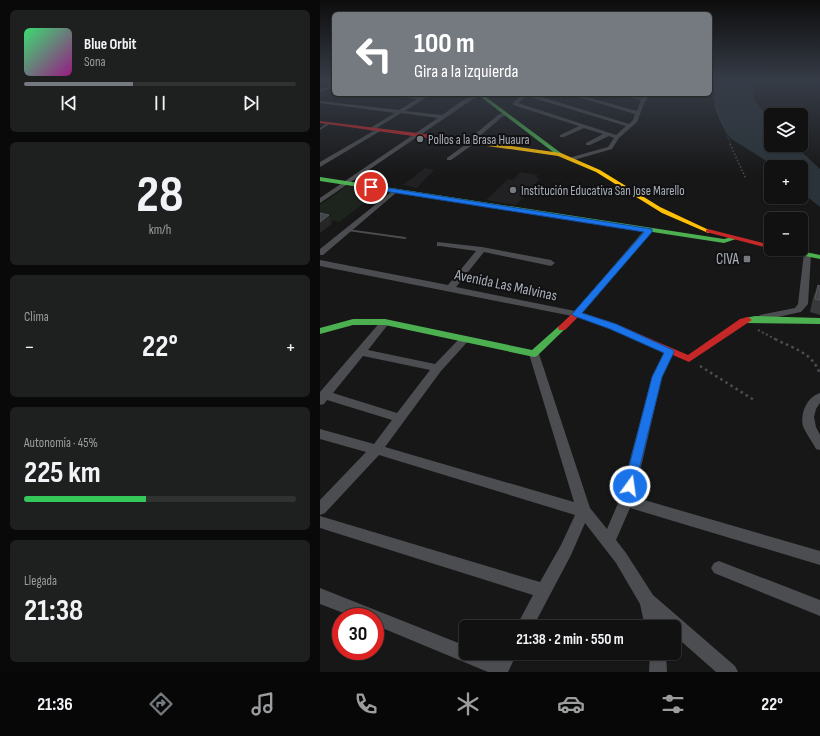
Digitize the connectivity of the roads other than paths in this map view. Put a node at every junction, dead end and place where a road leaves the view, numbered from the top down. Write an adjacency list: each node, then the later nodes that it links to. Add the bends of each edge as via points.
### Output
1 (400, 112): 17 (street)
2 (403, 112): 9 (street)
3 (450, 112): 9 (street)
4 (502, 112): 22 (street); 24 (main road)
5 (541, 112): 10 (street)
6 (587, 112): 15 (street)
7 (638, 113): 15 (street)
8 (566, 116): 10 (street)
9 (443, 117): 18 (street)
10 (559, 118): 11 (street); 14 (street)
11 (553, 121)
12 (320, 122): 13 (main road)
13 (330, 123): 16 (lane); 17 (main road)
14 (584, 126): 19 (street); 20 (street)
15 (630, 126): 21 (street)
16 (320, 129)
17 (376, 129): 18 (main road); 27 (street)
18 (417, 134): 22 (main road); 29 (street)
19 (609, 134): 21 (street); 23 (street)
20 (562, 136)
21 (617, 137): 25 (street, via 608,149)
22 (472, 142): 24 (main road); 26 (street)
23 (588, 144)
24 (559, 154): 25 (main road)
25 (574, 158): 35 (main road, via 591,165 672,215)
26 (449, 159)
27 (320, 165)
28 (320, 179): 29 (main road)
29 (346, 183): 30 (main road); 31 (street)
30 (395, 191): 32 (street); 33 (main road)
31 (320, 201)
32 (348, 230): 34 (lane); 39 (street)
33 (649, 230): 35 (main road, via 724,241); 46 (street)
34 (405, 238)
35 (732, 239): 37 (main road)
36 (440, 244): 38 (street)
37 (764, 246)
38 (482, 249): 44 (street); 45 (street)
39 (320, 253)
40 (808, 255): 42 (main road)
41 (807, 256): 47 (street, via 802,307 798,310)
42 (820, 258)
43 (320, 263): 45 (street, Avenida Las Malvinas)
44 (551, 263)
45 (450, 288): 46 (street, Avenida Las Malvinas)
46 (577, 314): 53 (main road, via 613,326); 54 (main road)
47 (755, 318): 48 (main road); 53 (main road, via 742,321 689,359)
48 (820, 321)
49 (384, 322): 50 (main road, via 353,322); 51 (main road); 52 (street)
50 (320, 331)
51 (465, 339): 54 (main road); 55 (street)
52 (360, 352): 55 (street); 57 (street)
53 (670, 352): 62 (street, via 657,377)
54 (534, 354): 64 (street)
55 (437, 368): 58 (street)
56 (820, 397): 60 (street, via 815,400 809,411 809,426)
57 (322, 398): 58 (street)
58 (400, 418): 61 (street)
59 (320, 434): 61 (street)
60 (820, 445)
61 (376, 450): 63 (street); 64 (street)
62 (626, 500): 66 (street); 67 (street)
63 (320, 509)
64 (584, 511): 66 (street); 69 (street)
65 (320, 522): 69 (street)
66 (608, 542): 71 (street, via 621,558)
67 (820, 558)
68 (719, 568): 73 (street)
69 (544, 591): 74 (street)
70 (320, 596): 72 (street)
71 (647, 601): 75 (street); 81 (street)
72 (351, 608)
73 (820, 608)
74 (528, 620)
75 (651, 620)
76 (384, 621): 79 (street)
77 (505, 660): 79 (street)
78 (658, 660): 80 (street)
79 (500, 670)
80 (658, 672)
81 (729, 672)

